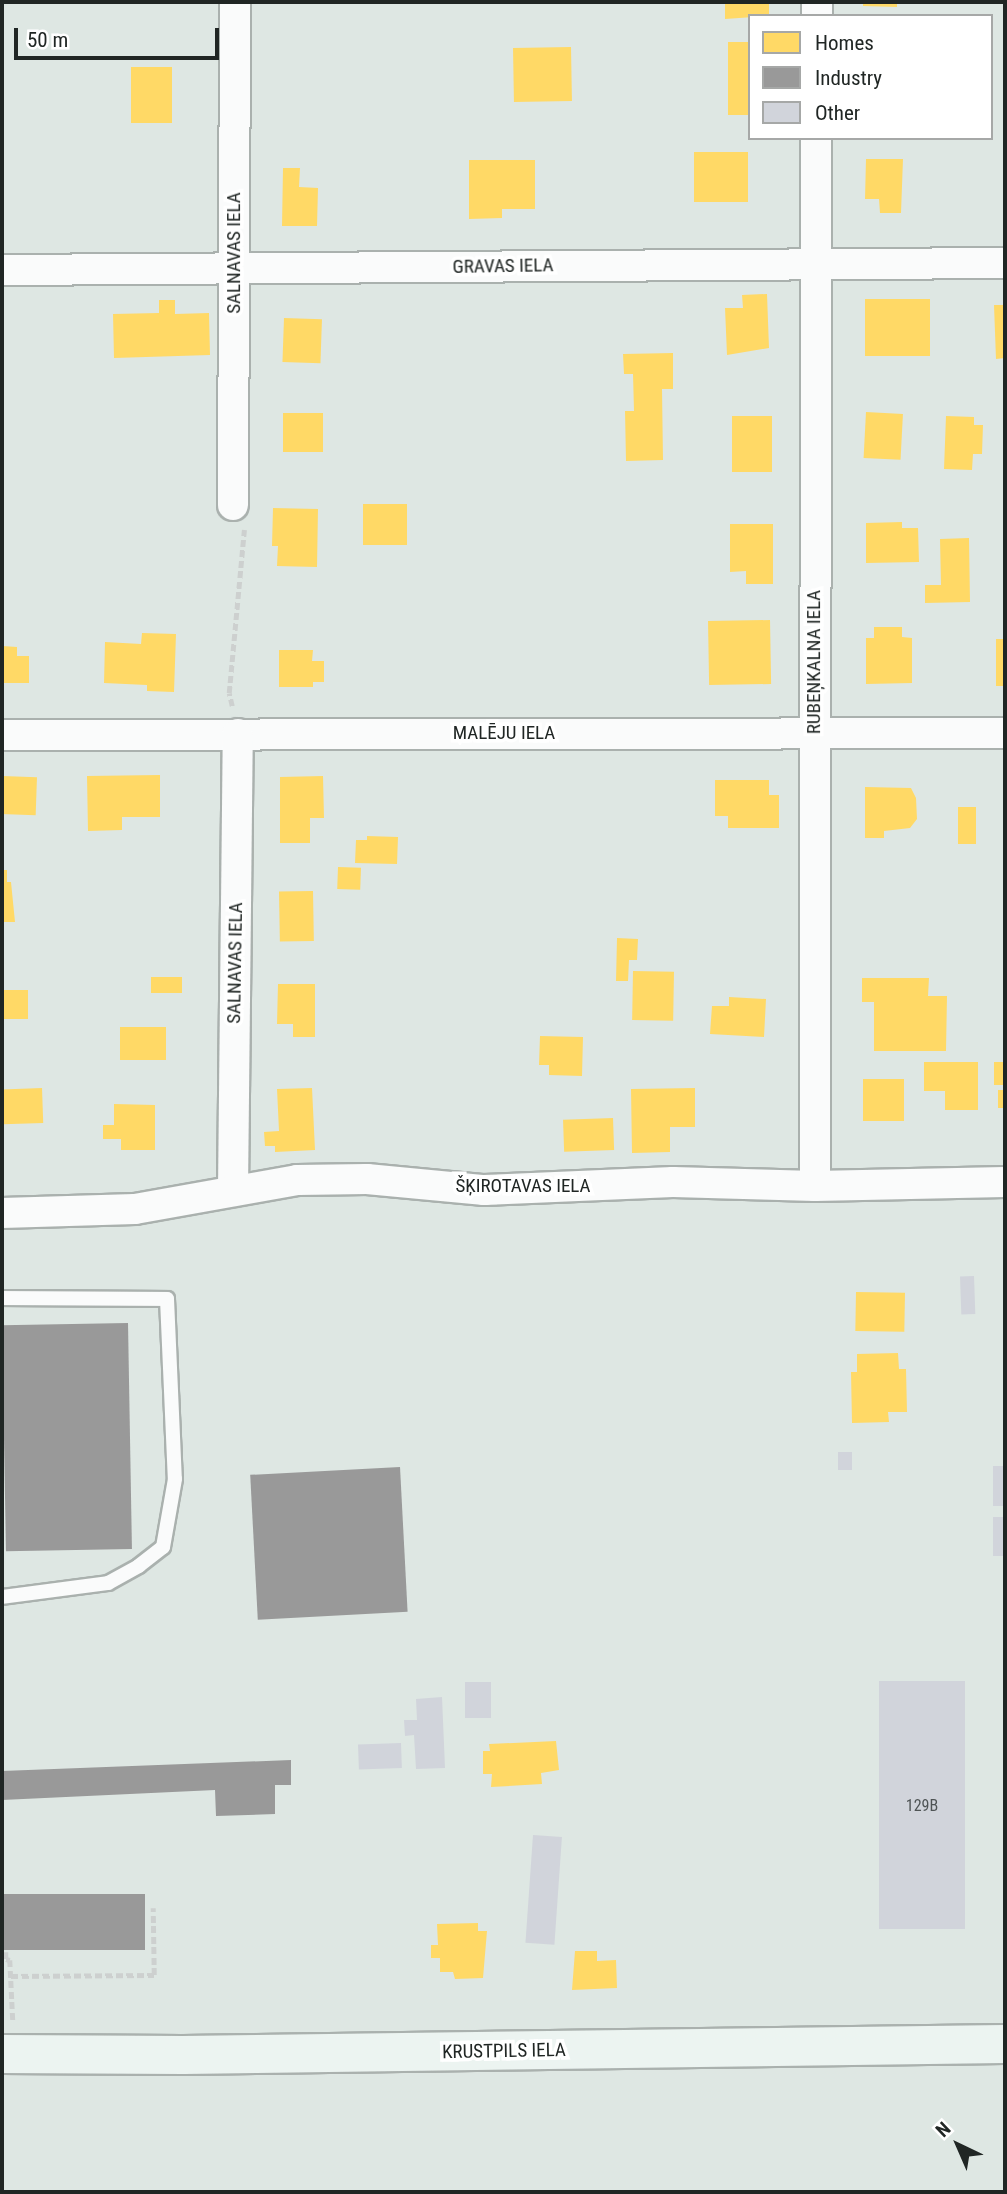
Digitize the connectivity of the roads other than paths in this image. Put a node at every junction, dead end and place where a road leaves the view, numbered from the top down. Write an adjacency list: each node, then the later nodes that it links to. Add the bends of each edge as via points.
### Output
1 (235, 2): 5 (street, SALNAVAS IELA)
2 (816, 140): 3 (street, RUBEŅKALNA IELA)
3 (815, 263): 4 (street, GRAVAS IELA); 5 (street, GRAVAS IELA); 8 (street, RUBEŅKALNA IELA)
4 (1005, 263)
5 (233, 269): 6 (street, GRAVAS IELA); 7 (street, SALNAVAS IELA)
6 (2, 270)
7 (233, 505)
8 (814, 732): 9 (street, MALĒJU IELA); 10 (street, MALĒJU IELA); 13 (street, RUBEŅKALNA IELA)
9 (1005, 733)
10 (238, 734): 11 (street, MALĒJU IELA); 14 (street, SALNAVAS IELA)
11 (2, 735)
12 (1005, 1182): 13 (street, ŠĶIROTAVAS IELA)
13 (815, 1186): 14 (street, ŠĶIROTAVAS IELA, via 697,1182 484,1190 367,1179 297,1180)
14 (233, 1191): 15 (street, ŠĶIROTAVAS IELA, via 135,1209)
15 (2, 1213)
16 (2, 1298): 17 (lane, via 167,1298 175,1479 163,1547 139,1566 108,1583)
17 (2, 1597)
18 (1005, 2043): 19 (street, KRUSTPILS IELA)
19 (8, 2054)

